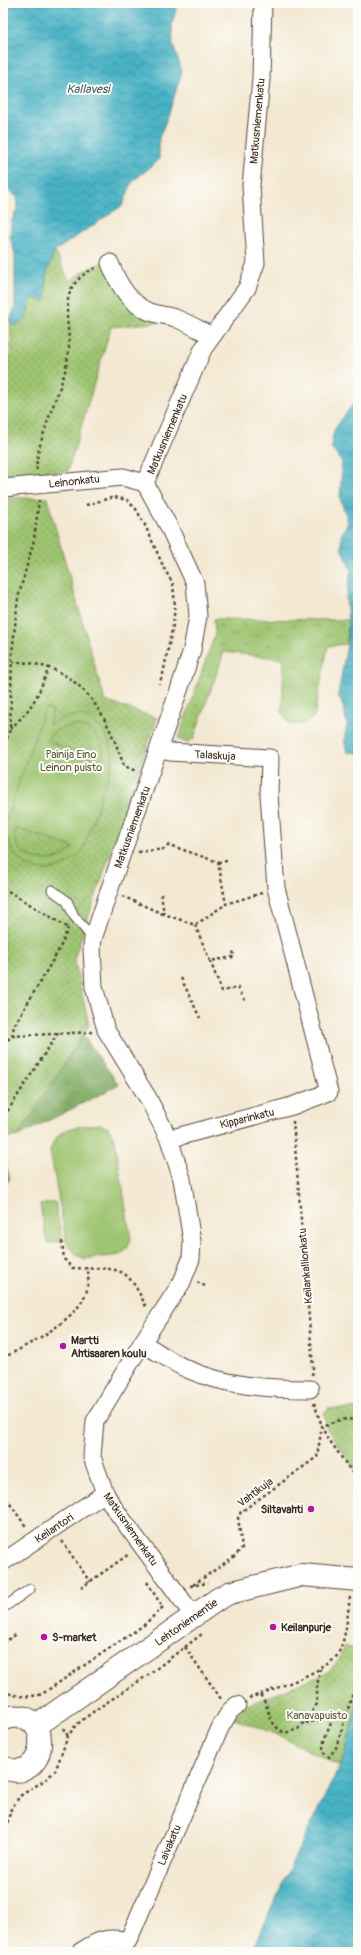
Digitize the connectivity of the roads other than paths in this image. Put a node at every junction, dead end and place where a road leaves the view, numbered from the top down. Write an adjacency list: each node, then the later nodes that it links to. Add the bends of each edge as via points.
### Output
1 (263, 3): 3 (street, Matkusniemenkatu, via 261,79 252,186 256,262 247,288)
2 (110, 263): 3 (street, via 123,289 138,304)
3 (212, 336): 4 (street, Matkusniemenkatu, via 203,349)
4 (145, 483): 5 (street, Leinonkatu, via 123,476); 6 (street, Matkusniemenkatu, via 195,583 198,616 192,650)
5 (3, 488)
6 (160, 750): 8 (street, Matkusniemenkatu); 9 (street, Talaskuja, via 270,758 269,795 276,888)
7 (52, 890): 8 (lane, via 67,901)
8 (92, 944): 10 (street, Matkusniemenkatu, via 94,987 106,1030 148,1098)
9 (327, 1093): 10 (street, Kipparinkatu, via 292,1106)
10 (169, 1139): 11 (street, Matkusniemenkatu, via 182,1179 187,1205 192,1240 191,1259 182,1282)
11 (142, 1343): 12 (street, via 186,1369 215,1380 274,1389); 13 (street, Matkusniemenkatu, via 95,1421 92,1457)
12 (310, 1389)
13 (105, 1493): 14 (street, Keilantori); 18 (street, Matkusniemenkatu)
14 (3, 1562)
15 (355, 1586): 18 (main road, Lehtoniementie, bridge, via 302,1575 229,1593)
16 (30, 1589): 17 (lane)
17 (3, 1608)
18 (199, 1623): 21 (main road, Lehtoniementie)
19 (230, 1703): 23 (street, Laivakatu, via 230,1711 220,1728)
20 (3, 1719): 21 (main road, via 9,1716 24,1718)
21 (36, 1726): 22 (main road, via 41,1748 35,1761 22,1769)
22 (3, 1767)
23 (128, 1946): 24 (street, Laivakatu, via 114,1937 96,1942)
24 (80, 1952)

